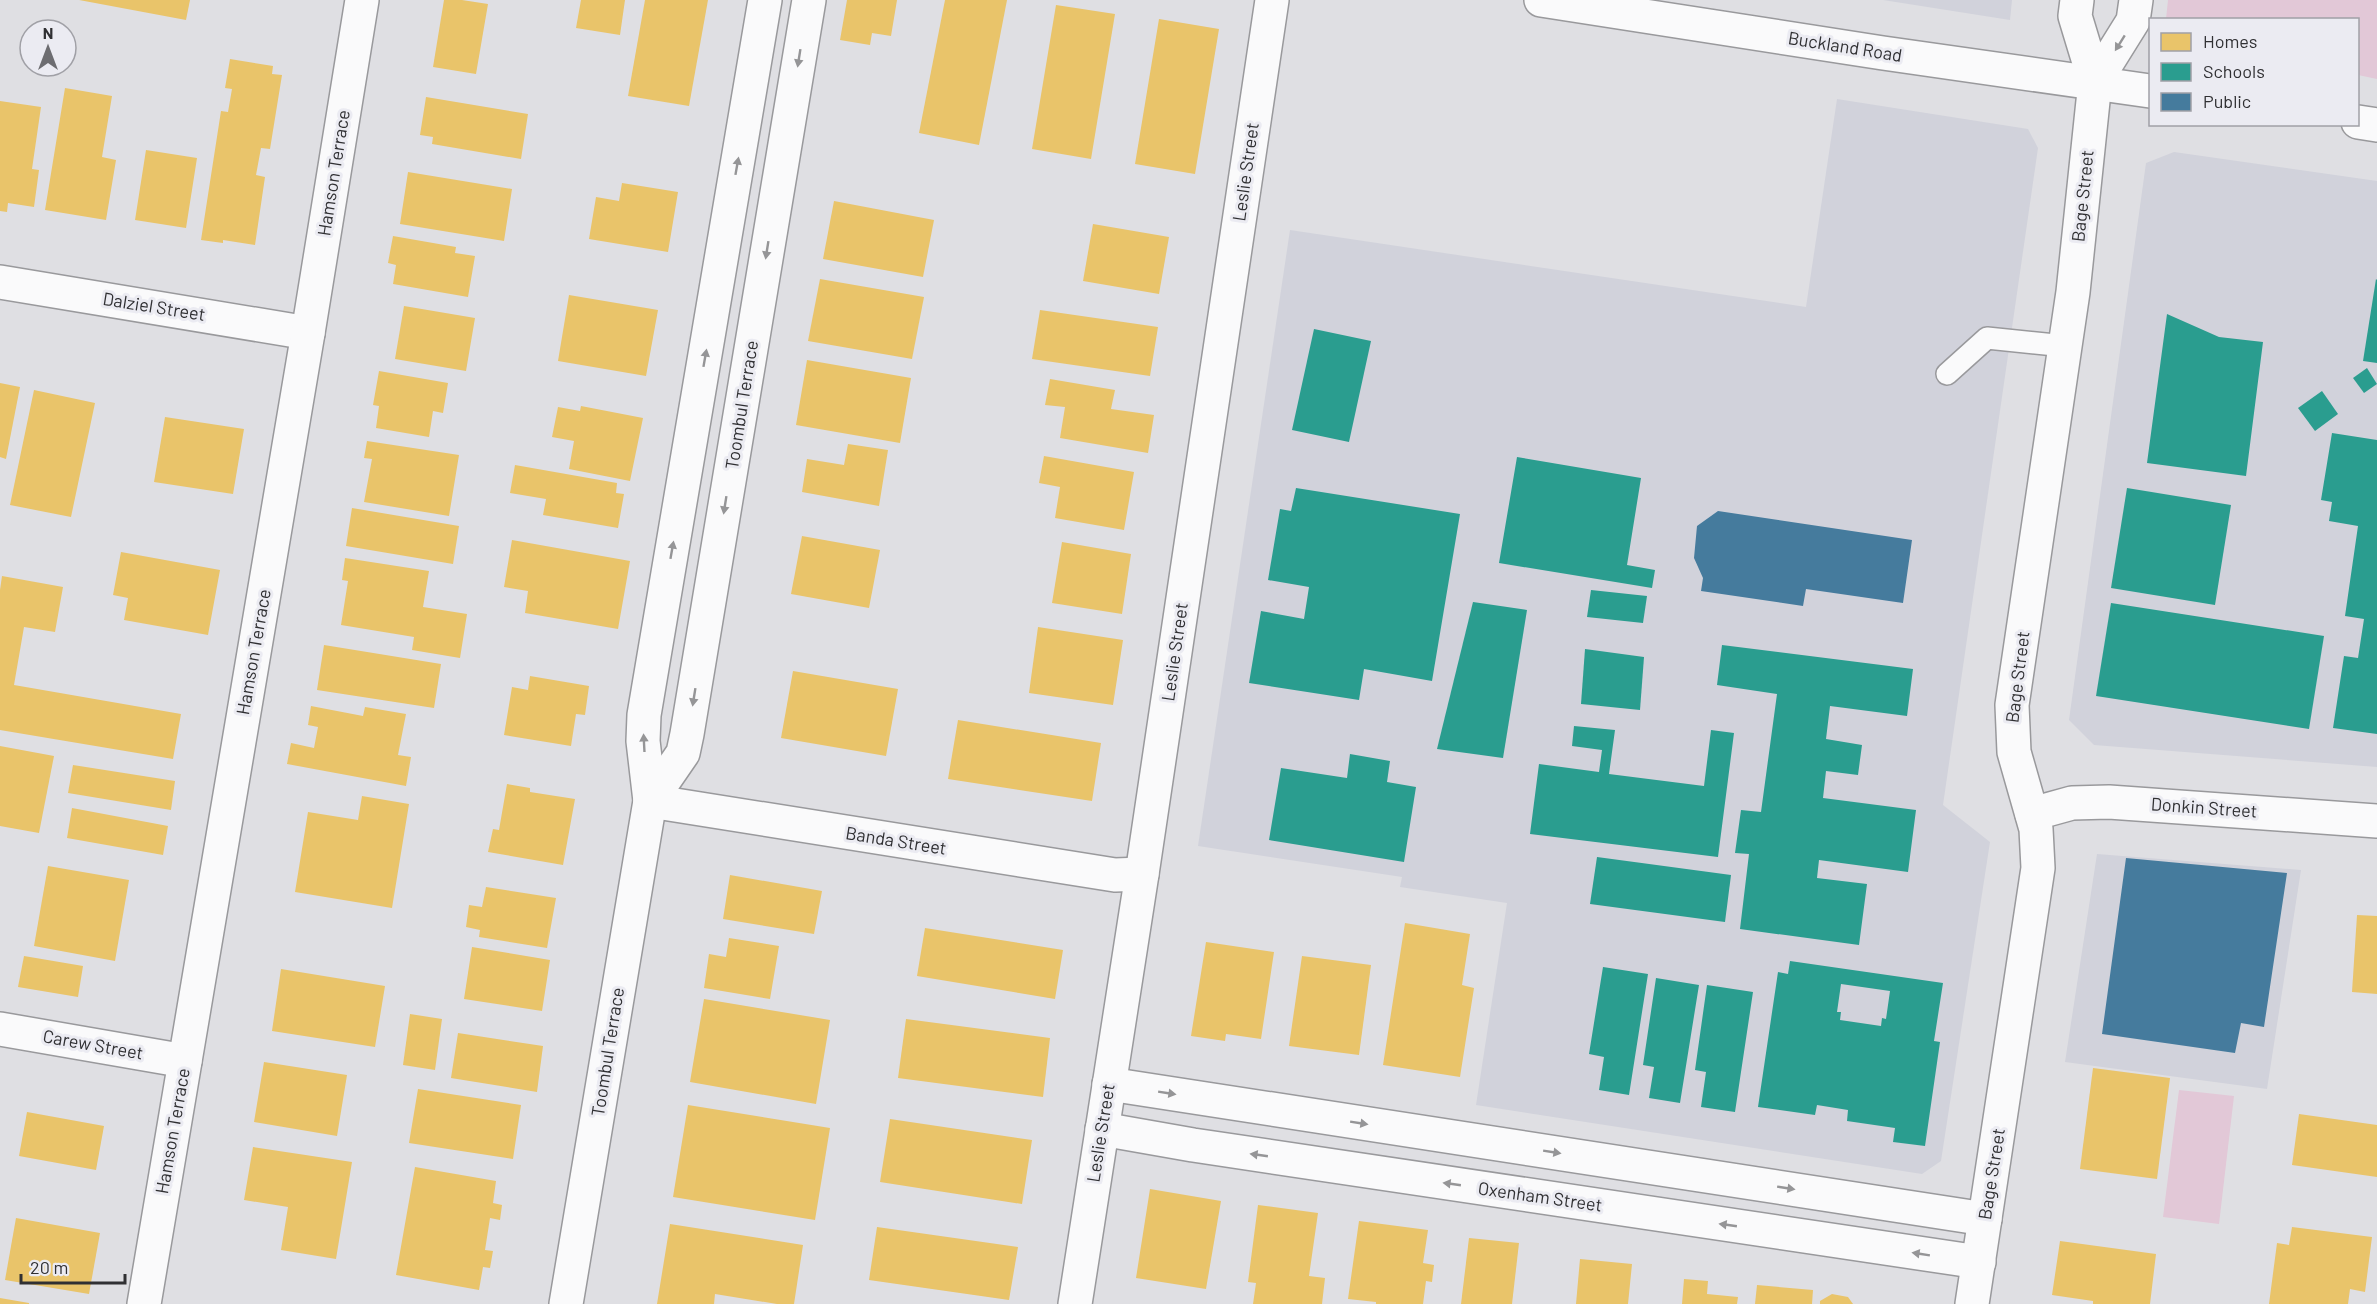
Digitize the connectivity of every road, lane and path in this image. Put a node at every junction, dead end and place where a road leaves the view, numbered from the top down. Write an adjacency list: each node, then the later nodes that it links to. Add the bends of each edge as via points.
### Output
1 (362, 0): 13 (street, Hamson Terrace)
2 (765, 0): 16 (street, Toombul Terrace, one-way to 2, via 644,715)
3 (808, 0): 16 (street, Toombul Terrace, one-way to 16, via 687,734 683,753)
4 (1272, 0): 19 (street, Leslie Street)
5 (1541, 0): 8 (street, Buckland Road)
6 (2077, 0): 8 (street, Bage Street, via 2075,16)
7 (2136, 0): 8 (street, Bage Street, one-way to 8, via 2133,21)
8 (2096, 82): 9 (street, Buckland Road); 14 (street, Bage Street)
9 (2149, 91)
10 (2359, 122): 11 (street)
11 (2377, 125)
12 (0, 282): 13 (street, Dalziel Street)
13 (308, 333): 21 (street, Hamson Terrace)
14 (2065, 346): 15 (lane, via 1987,338); 17 (street, Bage Street, via 2012,705 2014,752)
15 (1947, 374)
16 (650, 801): 19 (street, Banda Street, via 1115,875); 27 (street, Toombul Terrace)
17 (2032, 814): 18 (street, Donkin Street, via 2072,803 2109,802); 24 (street, Bage Street, via 2038,849 2036,890)
18 (2377, 822)
19 (1142, 874): 22 (street, Leslie Street)
20 (0, 1029): 21 (street, Carew Street)
21 (185, 1061): 26 (street, Hamson Terrace)
22 (1109, 1084): 23 (street, Leslie Street); 24 (street, one-way to 24)
23 (1102, 1129): 25 (street, Oxenham Street, one-way to 23); 28 (street, Leslie Street)
24 (1985, 1219): 25 (street, Bage Street)
25 (1978, 1262): 29 (street, Bage Street)
26 (144, 1304)
27 (566, 1304)
28 (1075, 1304)
29 (1972, 1304)

